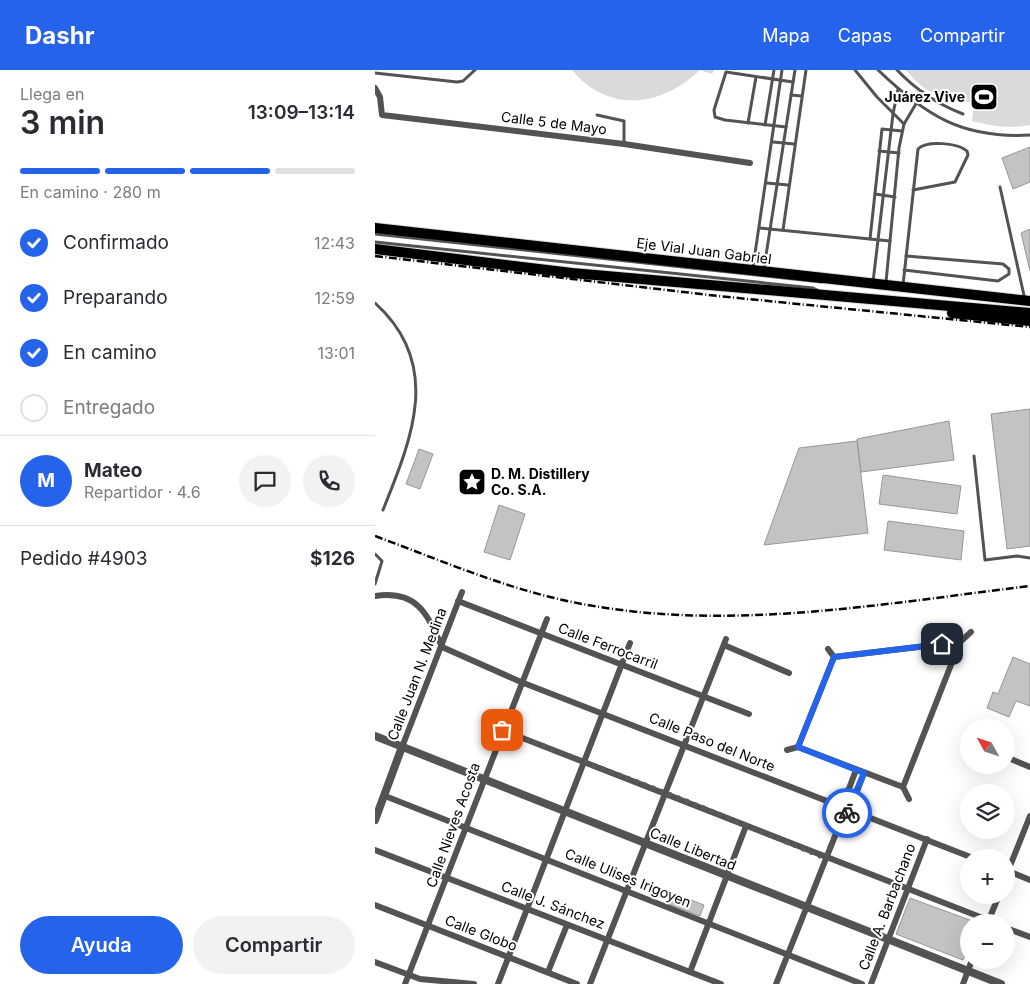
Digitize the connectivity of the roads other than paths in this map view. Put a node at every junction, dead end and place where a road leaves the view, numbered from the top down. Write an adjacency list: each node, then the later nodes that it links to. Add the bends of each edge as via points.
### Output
1 (475, 70): 10 (lane, via 457,82)
2 (774, 70): 12 (lane)
3 (782, 70): 13 (lane)
4 (795, 70): 14 (lane)
5 (806, 70): 19 (lane)
6 (855, 70): 21 (lane)
7 (878, 70): 16 (lane)
8 (897, 70): 17 (lane)
9 (726, 71): 11 (lane); 24 (lane, via 714,114 718,119)
10 (375, 72)
11 (756, 77): 12 (lane); 24 (lane)
12 (773, 79): 13 (lane); 26 (lane)
13 (781, 80): 14 (lane); 27 (lane)
14 (793, 82): 18 (lane)
15 (375, 88): 34 (street, Calle 5 de Mayo, via 380,97 382,115)
16 (898, 90): 20 (lane); 21 (lane)
17 (923, 92): 20 (lane); 22 (lane)
18 (791, 95): 19 (lane); 28 (lane)
19 (801, 96): 35 (lane)
20 (915, 104): 25 (lane); 31 (lane, via 960,127 1009,136)
21 (893, 114): 25 (lane); 29 (lane)
22 (963, 114)
23 (597, 116): 34 (lane, via 624,121)
24 (748, 123): 26 (lane)
25 (904, 124): 30 (lane)
26 (765, 125): 27 (lane)
27 (775, 126): 28 (lane); 32 (lane)
28 (786, 127): 33 (lane)
29 (891, 129): 30 (lane); 36 (lane, via 882,129); 37 (lane)
30 (903, 131): 38 (lane)
31 (1030, 135)
32 (773, 142): 33 (lane); 40 (lane)
33 (783, 143): 35 (lane); 41 (lane)
34 (624, 144): 39 (street, Calle 5 de Mayo)
35 (794, 144): 42 (lane)
36 (879, 151): 37 (lane); 45 (lane)
37 (889, 152): 38 (lane); 46 (lane)
38 (899, 153): 47 (lane)
39 (750, 163)
40 (767, 183): 41 (lane); 49 (lane)
41 (777, 184): 42 (lane); 50 (lane)
42 (788, 185): 51 (lane)
43 (1000, 186): 68 (lane)
44 (913, 190): 44 (lane, via 917,153 921,146 961,147 967,151 969,155 955,182); 58 (lane)
45 (875, 194): 46 (lane); 53 (lane)
46 (884, 195): 47 (lane); 54 (lane)
47 (895, 197): 55 (lane)
48 (375, 228): 59 (main road, Eje Vial Juan Gabriel)
49 (760, 228): 50 (lane); 59 (lane)
50 (770, 228): 51 (lane); 61 (lane)
51 (783, 230): 53 (lane)
52 (375, 234): 62 (lane, via 819,283)
53 (870, 239): 54 (lane)
54 (879, 240): 55 (lane); 63 (lane)
55 (890, 241): 64 (lane)
56 (375, 242): 66 (lane, via 813,288)
57 (375, 249): 66 (main road, via 572,273)
58 (906, 256): 60 (lane); 60 (lane, via 1003,264 1009,269 1009,274 998,281)
59 (752, 270): 61 (main road, Eje Vial Juan Gabriel)
60 (904, 270): 65 (lane)
61 (763, 271): 62 (main road, Eje Vial Juan Gabriel)
62 (830, 279): 63 (main road, Eje Vial Juan Gabriel)
63 (873, 284): 64 (main road, Eje Vial Juan Gabriel)
64 (885, 285): 65 (main road, Eje Vial Juan Gabriel)
65 (903, 287): 68 (main road, Eje Vial Juan Gabriel)
66 (825, 294): 67 (main road)
67 (897, 300): 70 (main road); 71 (main road, via 937,311)
68 (1027, 300)
69 (375, 303): 73 (lane, via 396,324 404,338 416,372 417,390 414,423)
70 (1030, 313)
71 (1030, 321)
72 (974, 456): 75 (lane, via 985,560 1017,556)
73 (383, 510)
74 (375, 554): 76 (lane, via 382,561)
75 (1030, 558)
76 (375, 582)
77 (462, 592): 79 (street, Calle Juan N. Medina)
78 (375, 596): 85 (street, via 398,595 415,603 430,621)
79 (458, 601): 82 (street, Calle Ferrocarril); 85 (street, Calle Juan N. Medina)
80 (547, 619): 82 (street, Calle Nieves Acosta)
81 (971, 632): 83 (street)
82 (541, 634): 88 (street, Calle Ferrocarril); 90 (street, Calle Nieves Acosta)
83 (961, 642): 87 (street); 106 (street)
84 (630, 643): 88 (street)
85 (442, 647): 90 (street, Calle Paso del Norte); 97 (street, Calle Juan N. Medina)
86 (828, 648): 87 (street)
87 (834, 657): 98 (street)
88 (622, 664): 91 (street, Calle Ferrocarril); 92 (street)
89 (789, 673): 91 (street, via 725,642)
90 (521, 682): 92 (street, Calle Paso del Norte); 94 (street, Calle Nieves Acosta)
91 (703, 696): 93 (street, Calle Ferrocarril); 96 (street)
92 (603, 712): 96 (street, Calle Paso del Norte); 101 (street)
93 (749, 714)
94 (502, 730): 101 (street); 105 (street, Calle Nieves Acosta)
95 (375, 736): 97 (street, Calle Libertad)
96 (684, 744): 107 (street); 110 (street, Calle Paso del Norte)
97 (403, 747): 105 (street, Calle Libertad); 108 (street, Calle Juan N. Medina)
98 (798, 747): 99 (street); 103 (street)
99 (787, 750)
100 (1015, 761): 102 (street)
101 (584, 762): 107 (street); 112 (street)
102 (1030, 767)
103 (855, 770): 104 (street); 110 (street)
104 (864, 773): 106 (street); 111 (street)
105 (483, 779): 112 (street, Calle Libertad); 118 (street, Calle Nieves Acosta)
106 (903, 787): 109 (street)
107 (665, 792): 117 (street); 120 (street)
108 (385, 796): 114 (street, Calle Juan N. Medina); 118 (street, Calle Ulises Irigoyen)
109 (909, 799)
110 (842, 806): 111 (street, Calle Paso del Norte); 115 (street)
111 (850, 810): 115 (street); 119 (street, Calle Paso del Norte)
112 (564, 812): 120 (street, Calle Libertad); 125 (street)
113 (1030, 816): 116 (street)
114 (375, 819)
115 (841, 821): 124 (street)
116 (1028, 824): 123 (street)
117 (746, 826): 124 (street); 126 (street)
118 (466, 829): 125 (street, Calle Ulises Irigoyen); 128 (street, Calle Nieves Acosta)
119 (927, 839): 122 (street, Calle Paso del Norte); 130 (street, Calle A. Barbachano)
120 (645, 843): 126 (street, Calle Libertad); 131 (street)
121 (375, 850): 128 (street, Calle J. Sánchez)
122 (960, 853)
123 (1015, 854)
124 (825, 858): 130 (street); 133 (street)
125 (546, 859): 131 (street, Calle Ulises Irigoyen); 134 (street)
126 (725, 875): 133 (street, Calle Libertad); 136 (street)
127 (1015, 875): 129 (street)
128 (447, 877): 134 (street, Calle J. Sánchez); 137 (street, Calle Nieves Acosta)
129 (1030, 880)
130 (908, 889): 135 (street); 141 (street, Calle A. Barbachano)
131 (625, 891): 136 (street, Calle Ulises Irigoyen); 142 (street)
132 (375, 905): 137 (street, Calle Globo)
133 (807, 907): 141 (street, Calle Libertad); 143 (street)
134 (527, 909): 138 (street, Calle J. Sánchez); 144 (street)
135 (970, 914)
136 (708, 924): 143 (street, Calle Ulises Irigoyen); 148 (street)
137 (428, 925): 144 (street, Calle Globo); 149 (street, Calle Nieves Acosta)
138 (567, 925): 142 (street, Calle J. Sánchez); 147 (street)
139 (1015, 931): 140 (street)
140 (1030, 937)
141 (888, 939): 146 (street, Calle Libertad); 159 (street, Calle A. Barbachano)
142 (607, 940): 148 (street, Calle J. Sánchez); 155 (street)
143 (788, 955): 157 (street); 158 (street, Calle Ulises Irigoyen)
144 (508, 957): 147 (street, Calle Globo); 153 (street)
145 (375, 962): 149 (street)
146 (968, 971): 160 (street); 161 (street, Calle Libertad)
147 (548, 972): 154 (street, Calle Globo)
148 (690, 972): 156 (street, Calle J. Sánchez)
149 (409, 975): 150 (street); 151 (street, Calle Nieves Acosta)
150 (419, 982): 152 (street)
151 (405, 984)
152 (474, 984)
153 (498, 984)
154 (577, 984)
155 (590, 984)
156 (721, 984)
157 (776, 984)
158 (862, 984)
159 (871, 984)
160 (963, 984)
161 (1001, 984)

